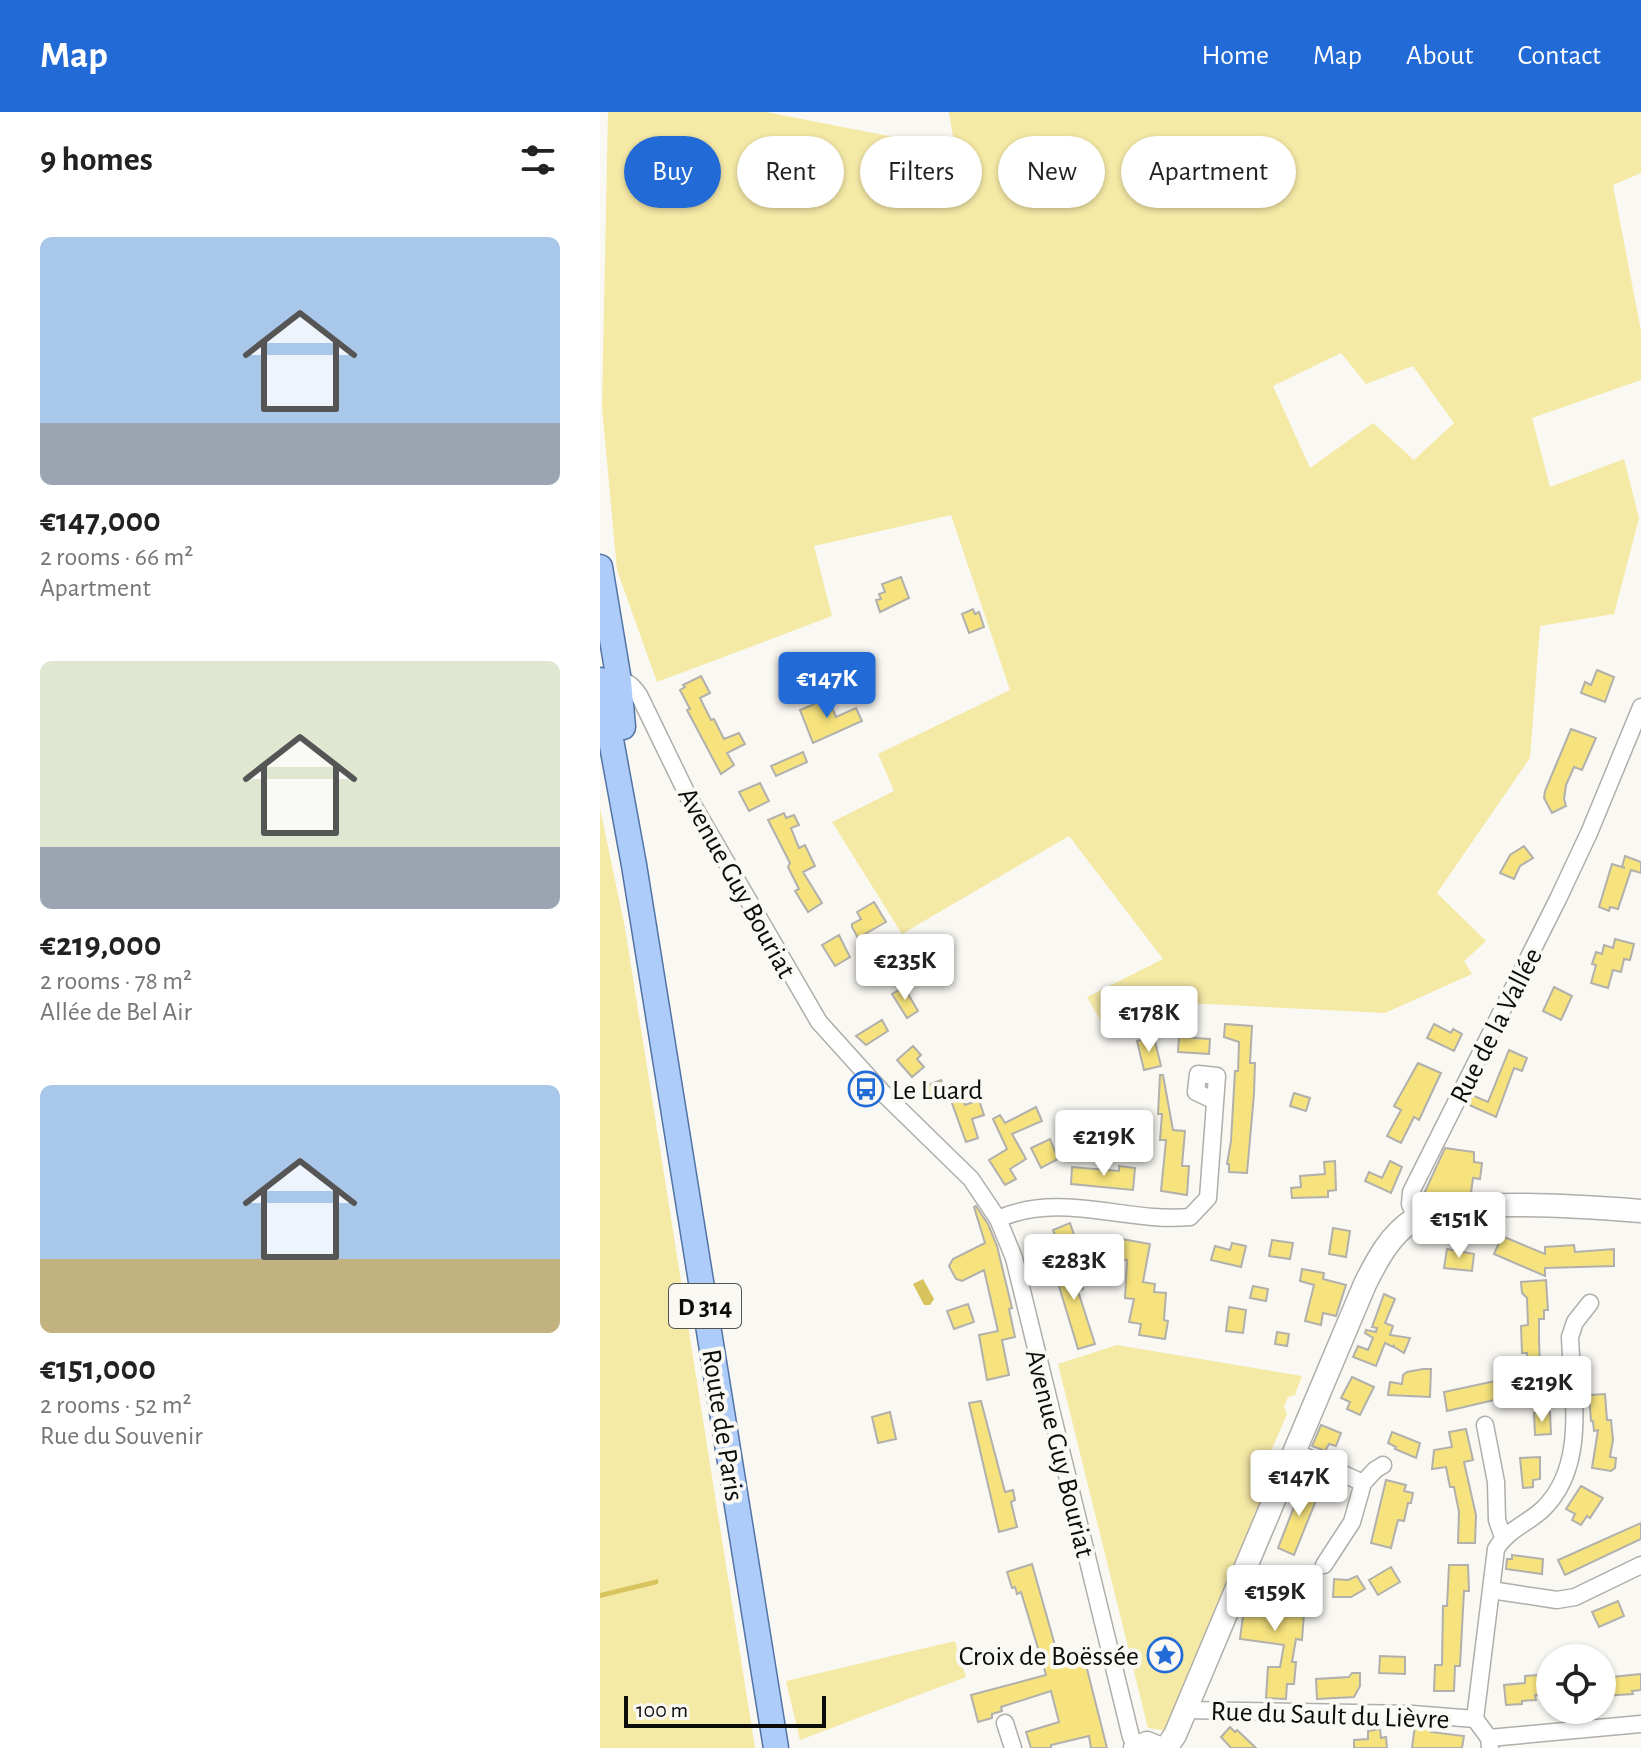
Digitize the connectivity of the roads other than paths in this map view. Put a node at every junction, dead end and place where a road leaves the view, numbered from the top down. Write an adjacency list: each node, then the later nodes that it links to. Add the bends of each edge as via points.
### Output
1 (600, 567): 2 (main road, Route de Paris / D 314)
2 (606, 681): 7 (street, Avenue Guy Bouriat, via 625,680 639,695 689,798 819,1022 965,1172); 22 (main road, Route de Paris / D 314)
3 (1641, 707): 6 (street, Rue de la Vallée, via 1589,833 1417,1178 1410,1204)
4 (1215, 1101): 7 (street, via 1208,1198 1190,1217 1074,1206)
5 (1641, 1211): 6 (street, via 1484,1206)
6 (1416, 1218): 10 (street, via 1391,1239 1365,1284)
7 (998, 1219): 24 (street, Avenue Guy Bouriat, via 1014,1258)
8 (1590, 1303): 13 (street, via 1570,1337 1569,1470 1543,1509)
9 (1485, 1425): 13 (street)
10 (1294, 1451): 12 (street); 17 (street)
11 (1383, 1465): 12 (street)
12 (1363, 1483): 14 (street, via 1352,1522)
13 (1503, 1537): 16 (street, via 1496,1549)
14 (1324, 1565)
15 (1641, 1565): 16 (street, via 1575,1597 1557,1600)
16 (1491, 1590): 18 (street)
17 (1185, 1710): 18 (street, Rue du Sault du Lièvre); 26 (street)
18 (1475, 1719): 21 (street)
19 (1005, 1723): 23 (street)
20 (1641, 1724): 21 (street, Rue du Sault du Lièvre)
21 (1490, 1743)
22 (776, 1748)
23 (1013, 1748)
24 (1136, 1748): 25 (street, via 1147,1743)
25 (1159, 1748)
26 (1166, 1748)

